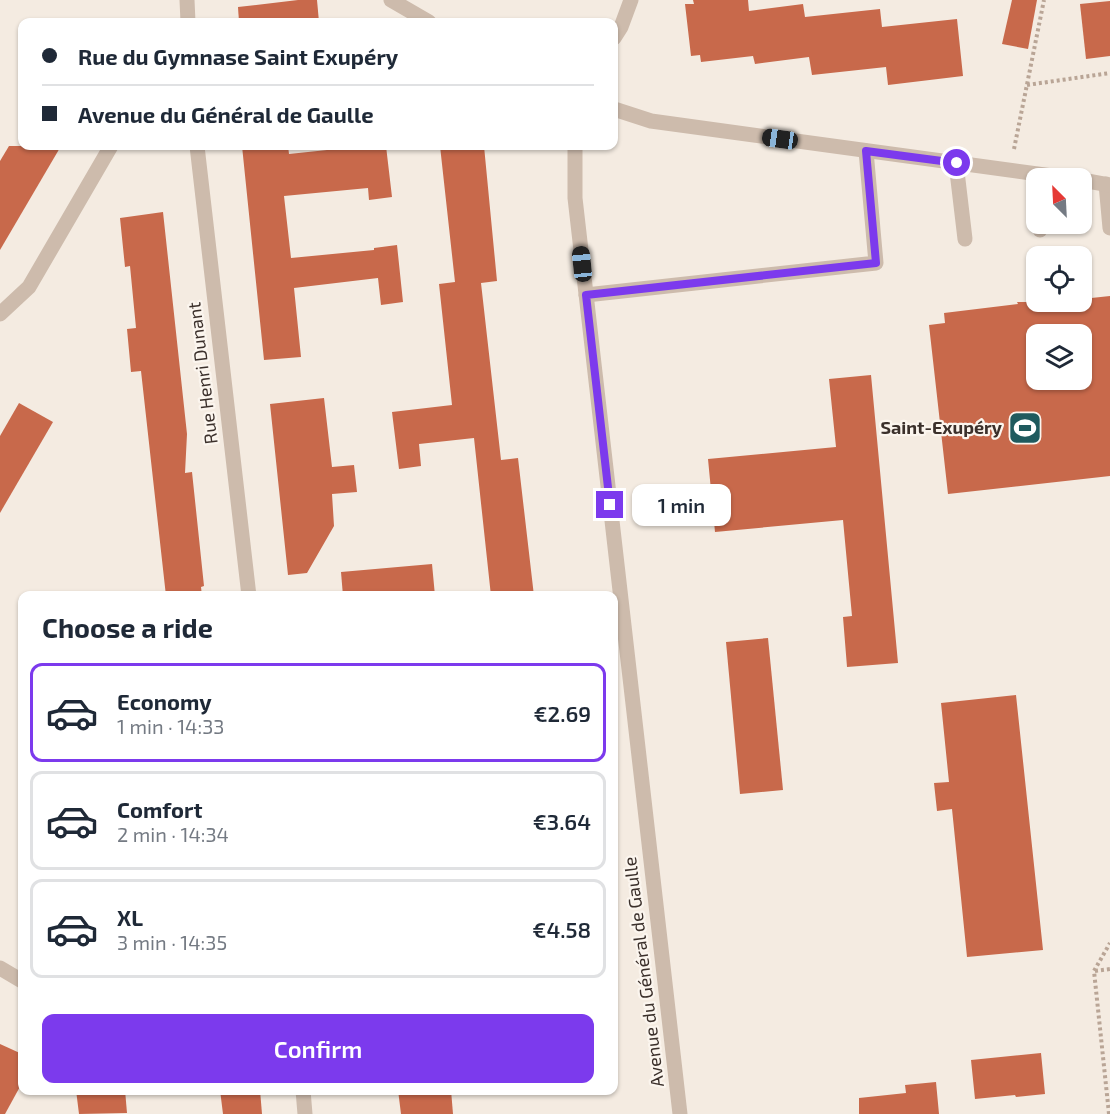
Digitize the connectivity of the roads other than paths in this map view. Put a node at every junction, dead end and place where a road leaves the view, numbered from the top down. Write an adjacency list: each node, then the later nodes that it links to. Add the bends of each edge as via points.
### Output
1 (187, 0): 4 (street)
2 (391, 0): 5 (street)
3 (631, 0): 6 (street)
4 (188, 18)
5 (422, 18)
6 (618, 32)
7 (618, 110): 11 (street, via 651,121)
8 (109, 150): 19 (street, via 29,287)
9 (197, 150): 20 (street, Rue Henri Dunant)
10 (575, 150): 18 (street, Avenue du Général de Gaulle, via 575,198)
11 (866, 151): 12 (street); 18 (street, via 876,263)
12 (957, 163): 13 (street); 17 (street)
13 (1026, 174)
14 (1092, 182): 15 (street)
15 (1108, 184): 16 (street)
16 (1110, 228)
17 (966, 239)
18 (586, 295): 25 (street, Avenue du Général de Gaulle)
19 (0, 314)
20 (248, 591)
21 (0, 968): 22 (street)
22 (18, 979)
23 (303, 1095): 24 (street)
24 (305, 1114)
25 (680, 1114)

